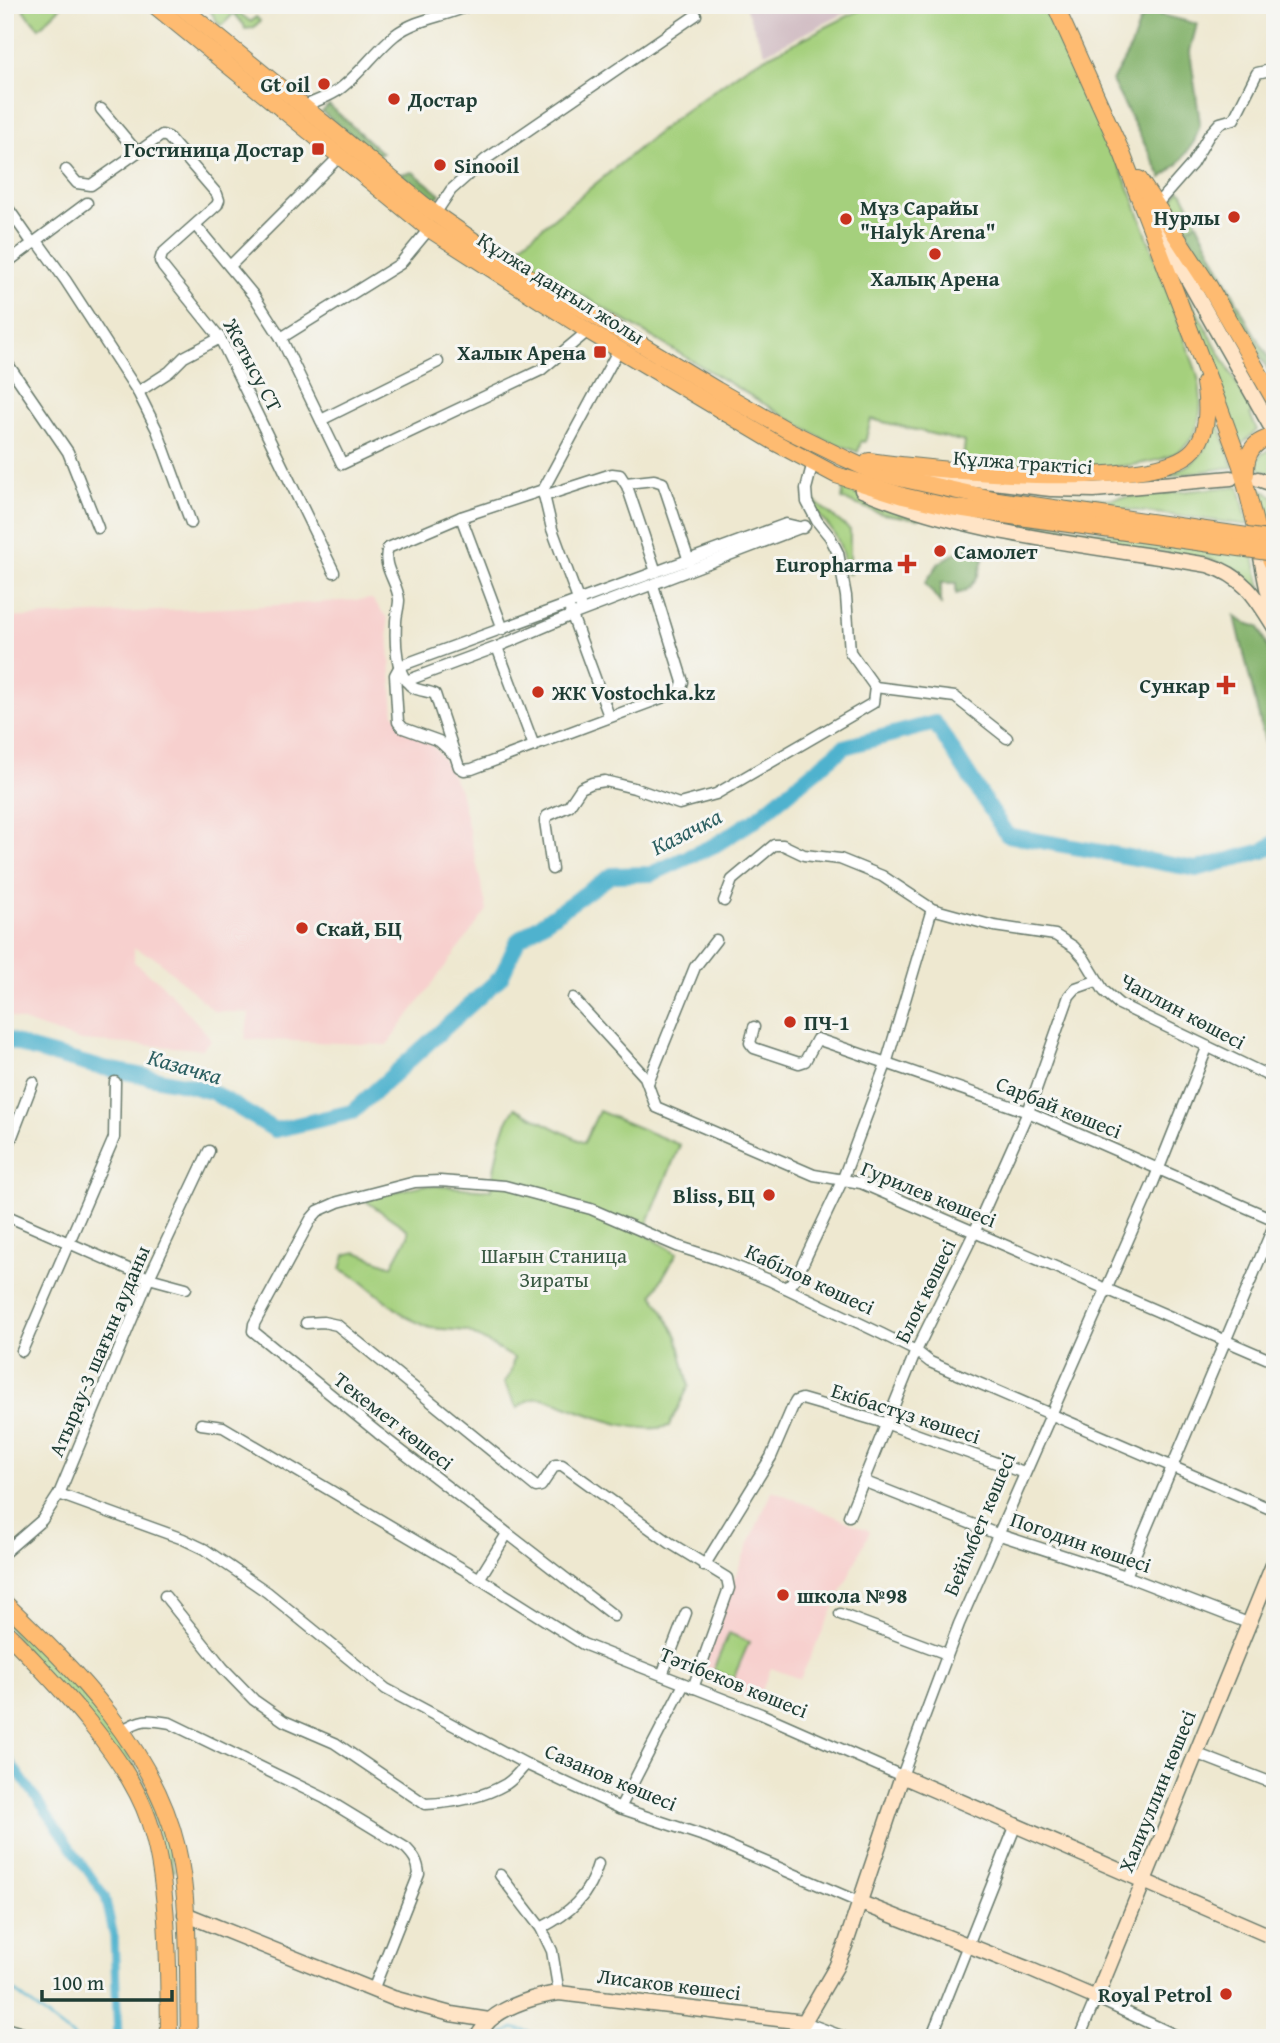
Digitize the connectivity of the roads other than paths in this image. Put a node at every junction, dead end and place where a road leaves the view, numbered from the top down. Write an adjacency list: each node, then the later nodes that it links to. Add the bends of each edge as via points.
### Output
1 (12, 5): 6 (street)
2 (179, 5): 9 (main road, Құлжа даңғыл жолы)
3 (470, 5): 9 (street, via 397,34 335,93)
4 (1055, 5): 12 (main road)
5 (154, 6): 13 (main road, Құлжа даңғыл жолы)
6 (5, 12)
7 (696, 15): 18 (street, via 486,159 451,190)
8 (1275, 69): 17 (street, via 1257,73 1234,120 1220,123)
9 (302, 107): 18 (main road, Құлжа даңғыл жолы)
10 (101, 110): 11 (street)
11 (137, 152): 14 (street, Жетысу СТ, via 91,185 77,183); 19 (street, Жетысу СТ, via 157,137 168,137 217,194 217,205)
12 (1122, 153): 17 (main road); 24 (main road); 33 (main road)
13 (339, 157): 18 (main road, Құлжа даңғыл жолы); 22 (street)
14 (66, 170)
15 (87, 203): 20 (street)
16 (5, 204): 20 (street)
17 (1156, 205): 31 (main road)
18 (432, 222): 23 (main road, Құлжа даңғыл жолы); 26 (street, via 400,264); 34 (main road, Құлжа даңғыл жолы)
19 (196, 226): 22 (street); 25 (street, Жетысу СТ, via 162,254 160,261)
20 (35, 243): 21 (street); 30 (street, via 66,281)
21 (5, 264)
22 (230, 266): 26 (street)
23 (588, 331): 27 (main road, Құлжа даңғыл жолы); 32 (street, via 541,370 342,464)
24 (1191, 333): 35 (main road, via 1205,384 1206,417 1192,451 1171,465 1131,472 1054,474 961,471); 37 (main road)
25 (220, 338): 30 (street, via 184,357); 54 (street, Жетысу СТ)
26 (281, 338): 32 (street)
27 (619, 349): 36 (main road, Құлжа даңғыл жолы); 42 (street)
28 (5, 360): 48 (street, via 68,452)
29 (438, 362): 32 (street)
30 (138, 392): 46 (street)
31 (1274, 399)
32 (321, 420)
33 (1272, 436): 40 (main road, via 1250,450 1246,466)
34 (816, 445): 35 (main road, Құлжа трактісі); 43 (main road, Құлжа даңғыл жолы, via 880,473)
35 (869, 461): 37 (main road, Құлжа трактісі, via 929,475 1051,489 1094,489)
36 (813, 463): 38 (main road, Құлжа даңғыл жолы); 45 (street, via 806,489)
37 (1236, 472): 40 (main road)
38 (836, 475): 43 (main road, Құлжа даңғыл жолы, via 903,496); 59 (main road, via 885,499 949,519 1225,570 1251,592)
39 (626, 483): 42 (street, via 612,474); 52 (street, via 663,483); 55 (street)
40 (1253, 484): 41 (main road); 47 (main road)
41 (1275, 485)
42 (544, 493): 44 (street); 57 (street)
43 (998, 507): 50 (main road, bridge); 51 (main road, bridge)
44 (461, 517): 60 (street); 62 (street, via 388,548 389,573 399,599)
45 (817, 521): 49 (street); 64 (street, via 838,553 850,652)
46 (191, 523)
47 (1256, 527): 53 (main road); 58 (main road)
48 (98, 528)
49 (803, 528): 52 (street, via 786,524); 56 (street)
50 (1275, 540)
51 (1275, 553)
52 (689, 561): 55 (street)
53 (1275, 570)
54 (334, 572)
55 (656, 572): 57 (street)
56 (653, 585): 57 (street); 65 (street, via 683,686 680,691)
57 (575, 608): 60 (street); 61 (street); 65 (street)
58 (1275, 617)
59 (1275, 628)
60 (503, 629): 62 (street)
61 (497, 647): 63 (street); 67 (street)
62 (400, 666): 63 (street); 68 (street, via 396,675 398,722 439,741)
63 (407, 681): 68 (street, via 415,689 435,694)
64 (875, 687): 66 (street, via 955,697); 69 (street, via 873,704 716,794 679,804 605,781 581,788 569,806 545,821)
65 (609, 716): 67 (street)
66 (1007, 738)
67 (534, 746): 68 (street, via 464,770)
68 (454, 755)
69 (552, 869)
70 (724, 901): 71 (street, Чаплин көшесі, via 732,880 779,844 804,855 840,859 882,876)
71 (932, 909): 73 (street, Чаплин көшесі, via 994,926 1055,935 1084,958); 77 (street)
72 (716, 940): 81 (street, via 695,967)
73 (1096, 981): 76 (street, Чаплин көшесі, via 1119,1004); 82 (street, Блок көшесі, via 1076,988 1069,996)
74 (573, 998): 81 (street, Гурилев көшесі)
75 (754, 1027): 77 (street, Сарбай көшесі, via 750,1043 754,1048 799,1063 812,1052 817,1039)
76 (1207, 1048): 78 (street, Чаплин көшесі); 85 (street, Бейімбет көшесі)
77 (886, 1064): 82 (street, Сарбай көшесі); 86 (street)
78 (1275, 1079)
79 (33, 1082): 84 (street)
80 (115, 1082): 91 (street, via 114,1138)
81 (648, 1083): 86 (street, Гурилев көшесі, via 656,1107 814,1175)
82 (1028, 1112): 85 (street, Сарбай көшесі); 90 (street, Блок көшесі)
83 (209, 1151): 92 (street, Атырау-3 шағын ауданы)
84 (5, 1154)
85 (1158, 1169): 89 (street, Сарбай көшесі); 95 (street, Бейімбет көшесі)
86 (842, 1181): 90 (street, Гурилев көшесі, via 861,1183); 94 (street, via 796,1278)
87 (5, 1215): 91 (street)
88 (311, 1219): 94 (street, Кабілов көшесі, via 338,1202 415,1182 505,1186 591,1209); 110 (street, Текемет көшесі, via 253,1331)
89 (1275, 1222): 97 (street)
90 (974, 1233): 95 (street, Гурилев көшесі); 99 (street, Блок көшесі)
91 (69, 1242): 92 (street); 98 (street)
92 (149, 1278): 93 (street); 107 (street, Атырау-3 шағын ауданы)
93 (187, 1288)
94 (786, 1288): 99 (street, Кабілов көшесі)
95 (1105, 1290): 97 (street, Гурилев көшесі); 101 (street, Бейімбет көшесі)
96 (306, 1323): 114 (street, via 337,1325 536,1487 555,1465 562,1465)
97 (1226, 1341): 100 (street, Гурилев көшесі); 104 (street)
98 (22, 1351)
99 (916, 1351): 101 (street, Кабілов көшесі, via 930,1362); 102 (street, Блок көшесі)
100 (1275, 1362)
101 (1050, 1414): 104 (street, Кабілов көшесі); 105 (street, Бейімбет көшесі)
102 (885, 1423): 105 (street, Екібастұз көшесі); 106 (street, Блок көшесі); 114 (street, Екібастұз көшесі, via 796,1401 771,1457)
103 (201, 1424): 116 (street, Тәтібеков көшесі, via 223,1427)
104 (1171, 1467): 108 (street, Кабілов көшесі); 115 (street)
105 (1024, 1473): 111 (street, Бейімбет көшесі)
106 (863, 1481): 109 (street, Блок көшесі); 111 (street, Погодин көшесі)
107 (59, 1494): 112 (street, Атырау-3 шағын ауданы, via 42,1520); 129 (street, Сазанов көшесі, via 204,1549 267,1592 386,1689)
108 (1275, 1511)
109 (849, 1516)
110 (508, 1534): 116 (street); 121 (street, Текемет көшесі)
111 (997, 1534): 115 (street, Погодин көшесі); 124 (street, Бейімбет көшесі)
112 (5, 1552)
113 (1275, 1560): 122 (main road, Халиуллин көшесі)
114 (704, 1566): 126 (street, via 730,1584)
115 (1126, 1576): 122 (street, Погодин көшесі)
116 (479, 1579): 125 (street, Тәтібеков көшесі, via 583,1644)
117 (165, 1596): 129 (street, via 254,1700 284,1721 335,1743 425,1804 477,1797 508,1783)
118 (5, 1603): 127 (main road, via 78,1678)
119 (685, 1613): 125 (street)
120 (840, 1614): 124 (street)
121 (614, 1616)
122 (1248, 1623): 128 (main road, Халиуллин көшесі)
123 (5, 1631): 141 (main road, via 71,1702 115,1758 141,1801 156,1843)
124 (947, 1654): 130 (street, Бейімбет көшесі)
125 (662, 1675): 126 (street, Тәтібеков көшесі)
126 (689, 1686): 130 (street, Тәтібеков көшесі); 132 (street)
127 (121, 1731): 138 (main road, via 163,1802 177,1846); 144 (street, via 139,1720 170,1723 324,1798 414,1856 419,1874)
128 (1195, 1754): 131 (street); 136 (main road, Халиуллин көшесі)
129 (526, 1764): 132 (street, Сазанов көшесі)
130 (902, 1776): 133 (main road, Тәтібеков көшесі); 137 (main road, Бейімбет көшесі)
131 (1275, 1784)
132 (620, 1808): 137 (street, Сазанов көшесі, via 706,1837)
133 (1016, 1827): 136 (main road, Тәтібеков көшесі); 143 (street)
134 (598, 1864): 139 (street, via 581,1900)
135 (500, 1875): 139 (street)
136 (1143, 1880): 140 (main road, Тәтібеков көшесі); 146 (main road, Халиуллин көшесі)
137 (861, 1903): 143 (main road, Сазанов көшесі); 148 (main road, Бейімбет көшесі, via 836,1967)
138 (185, 1914): 142 (main road); 144 (main road)
139 (541, 1928): 145 (street, via 552,1951)
140 (1270, 1936)
141 (166, 1942): 142 (main road, via 176,1951); 151 (main road)
142 (187, 1943): 152 (main road)
143 (967, 1945): 146 (main road, Сазанов көшесі); 155 (street)
144 (373, 1990): 147 (main road, via 451,2014)
145 (559, 1993): 147 (main road, Лисаков көшесі, via 546,1994); 148 (main road, Лисаков көшесі)
146 (1096, 1998): 156 (street, Халиуллин көшесі); 157 (street, Сазанов көшесі)
147 (489, 2020): 153 (main road, Лисаков көшесі)
148 (804, 2022): 154 (street, Лисаков көшесі)
149 (5, 2028): 150 (street)
150 (40, 2038)
151 (169, 2038)
152 (189, 2038)
153 (476, 2038)
154 (847, 2038)
155 (931, 2038)
156 (1079, 2038)
157 (1181, 2038)

